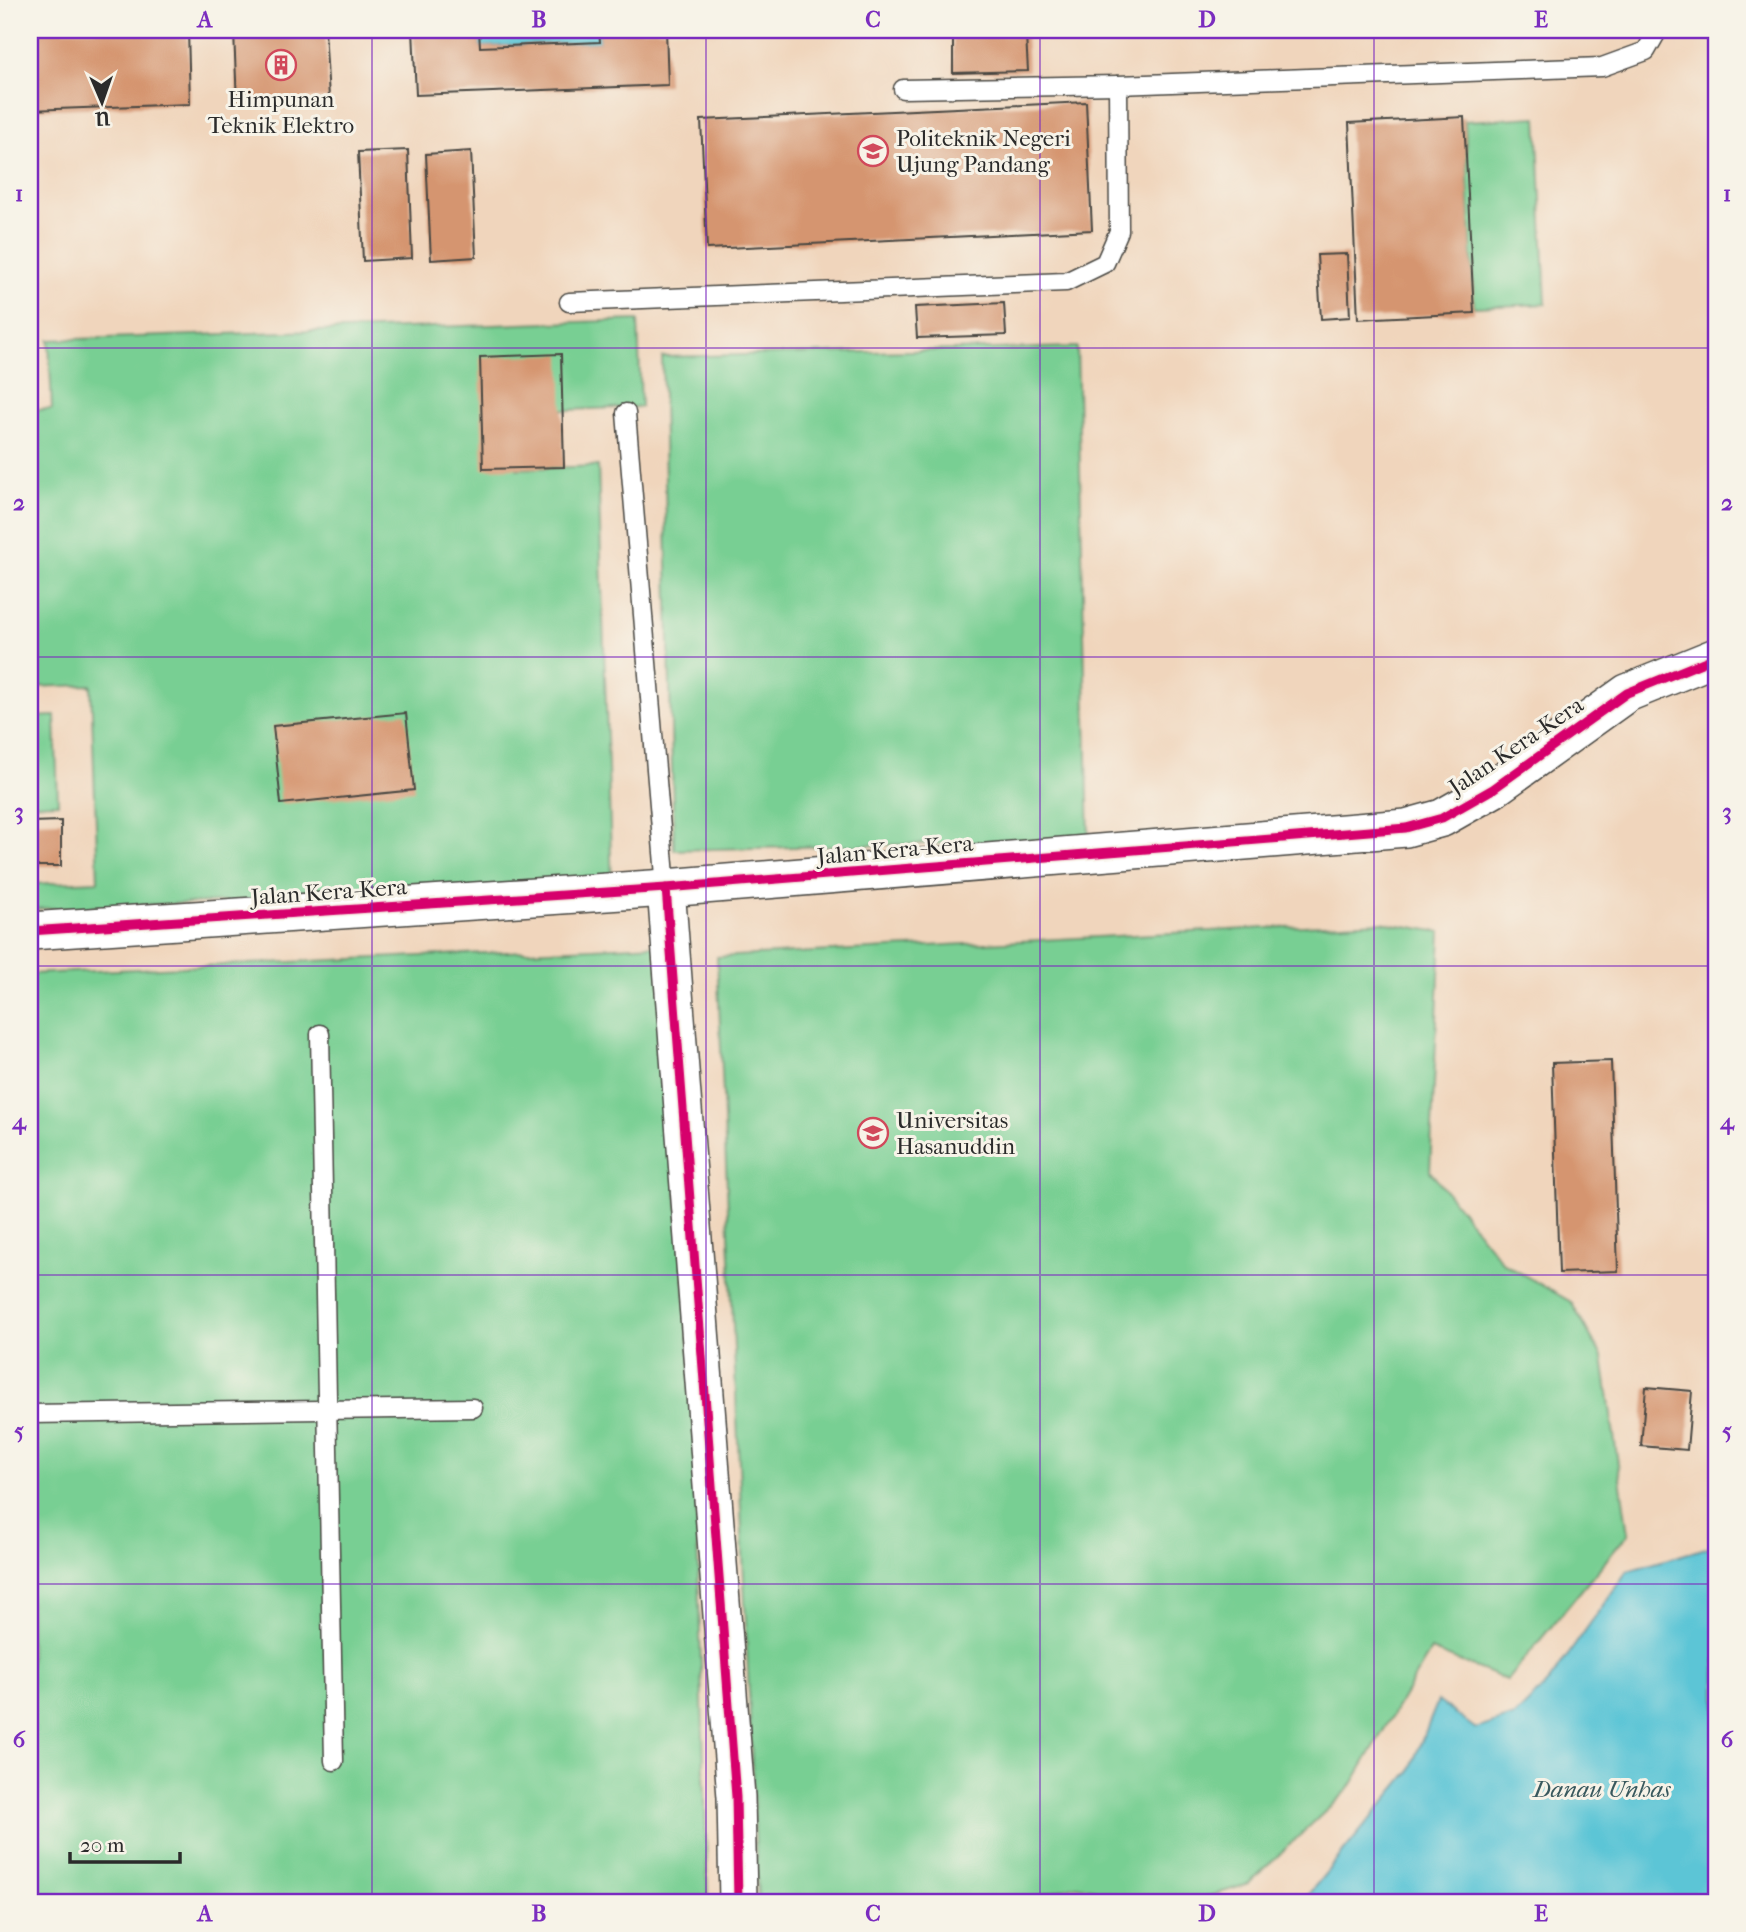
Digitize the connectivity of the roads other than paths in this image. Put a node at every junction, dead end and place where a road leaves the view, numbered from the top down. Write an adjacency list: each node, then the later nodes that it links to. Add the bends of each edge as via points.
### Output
1 (1658, 30): 2 (lane, via 1646,51 1602,67)
2 (1118, 85): 3 (lane); 4 (lane, via 1119,231 1105,263 1066,282)
3 (903, 89)
4 (569, 302)
5 (626, 413): 7 (lane)
6 (1716, 657): 7 (street, Jalan Kera-Kera, via 1627,693 1493,789 1442,818 1406,828)
7 (666, 888): 8 (street, Jalan Kera-Kera); 14 (street, via 736,1797)
8 (30, 931)
9 (320, 1034): 11 (lane)
10 (473, 1408): 11 (lane)
11 (328, 1410): 12 (lane); 13 (lane)
12 (30, 1414)
13 (334, 1761)
14 (738, 1902)

